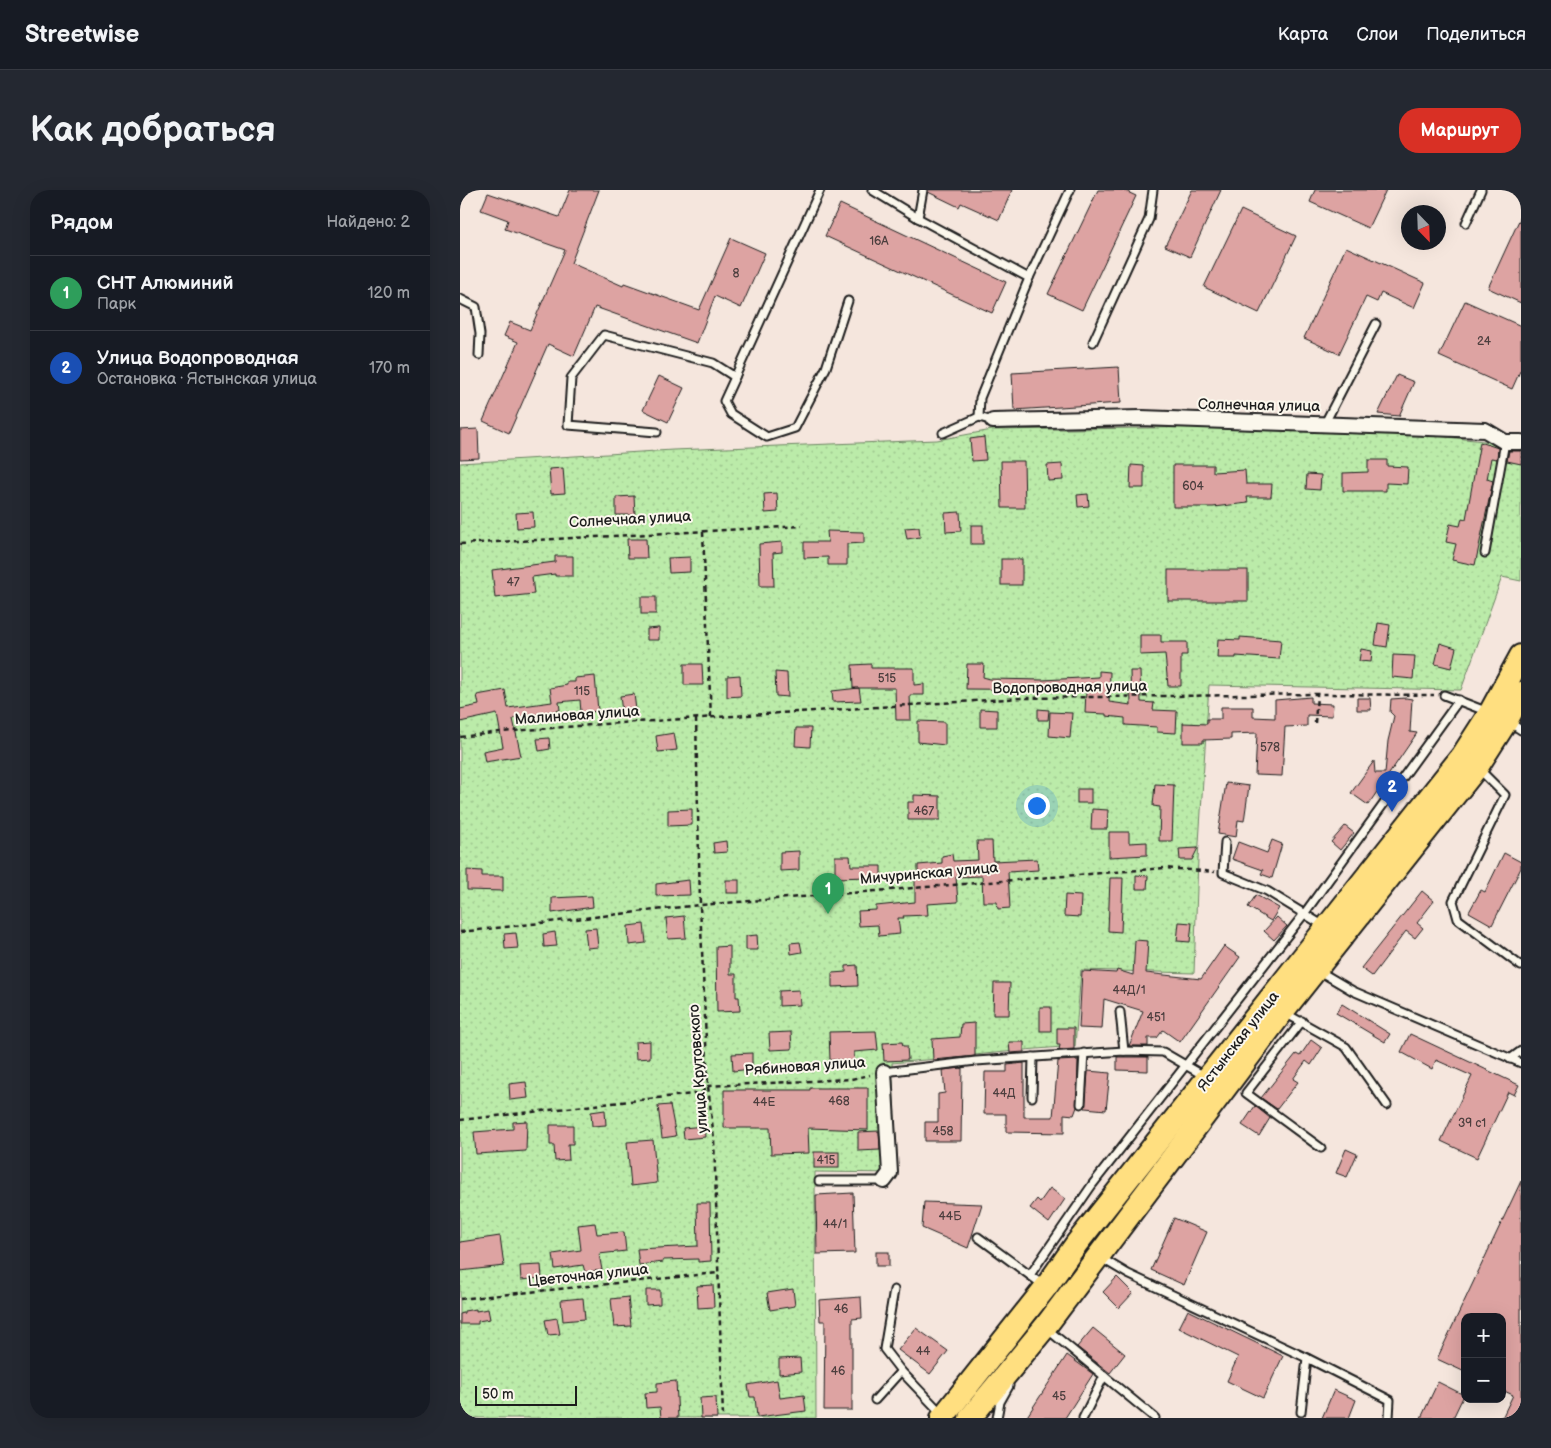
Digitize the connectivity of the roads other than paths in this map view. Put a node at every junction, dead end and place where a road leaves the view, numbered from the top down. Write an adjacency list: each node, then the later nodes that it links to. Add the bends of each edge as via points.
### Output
1 (820, 190): 15 (lane)
2 (872, 190): 7 (lane)
3 (923, 190): 7 (lane)
4 (1070, 190): 9 (lane)
5 (1153, 190): 13 (lane, via 1149,219)
6 (1481, 190): 8 (lane)
7 (918, 218): 9 (lane)
8 (1466, 223)
9 (1029, 278): 16 (lane, via 980,398)
10 (460, 299): 14 (lane, via 476,307)
11 (848, 301): 15 (lane, via 826,368 795,428 767,437 731,414 724,401)
12 (1376, 324): 18 (lane)
13 (1093, 342)
14 (479, 355)
15 (735, 377): 19 (lane, via 713,363 604,336 571,378 568,425)
16 (979, 417): 17 (lane); 20 (lane)
17 (993, 421): 18 (street, Солнечная улица, via 1141,418)
18 (1325, 423): 21 (street, Солнечная улица, via 1485,430)
19 (657, 432)
20 (943, 433)
21 (1505, 442): 22 (street, Солнечная улица); 23 (lane)
22 (1521, 442)
23 (1485, 554)
24 (1521, 656): 28 (main road, Ястынская улица)
25 (1521, 693): 28 (main road, Ястынская улица)
26 (1444, 695): 27 (lane)
27 (1460, 700): 28 (lane); 31 (lane)
28 (1506, 721): 29 (main road, Ястынская улица); 32 (main road, Ястынская улица, via 1463,754)
29 (1477, 767): 33 (lane, via 1504,795 1453,901 1458,919); 34 (main road, Ястынская улица)
30 (1225, 842): 31 (lane, via 1224,873 1267,891)
31 (1304, 914): 32 (lane); 43 (lane)
32 (1327, 928): 45 (main road, Ястынская улица)
33 (1521, 966)
34 (1316, 969): 36 (main road, Ястынская улица); 41 (lane, via 1353,992)
35 (1120, 1012): 37 (lane)
36 (1292, 1016): 48 (lane, via 1346,1047); 49 (lane, via 1246,1092); 53 (main road, Ястынская улица)
37 (1124, 1051): 39 (lane, Рябиновая улица); 43 (lane, Рябиновая улица, via 1163,1052)
38 (1521, 1051): 41 (lane)
39 (1084, 1053): 40 (lane, Рябиновая улица); 47 (lane)
40 (1033, 1057): 44 (lane, Рябиновая улица); 46 (lane)
41 (1510, 1059): 42 (lane)
42 (1521, 1063)
43 (1187, 1064): 45 (lane, Рябиновая улица); 54 (lane, via 1092,1185)
44 (884, 1072): 51 (street, via 890,1173)
45 (1208, 1079): 54 (main road, Ястынская улица, via 1077,1243)
46 (1032, 1097)
47 (1080, 1104)
48 (1387, 1106)
49 (1321, 1148)
50 (819, 1181): 51 (lane)
51 (884, 1181)
52 (978, 1237): 54 (lane)
53 (1098, 1256): 56 (main road, Ястынская улица); 57 (lane, via 1128,1274)
54 (1038, 1281): 62 (main road, Ястынская улица)
55 (894, 1290): 58 (lane, via 884,1349)
56 (1041, 1332): 59 (lane); 63 (main road, Ястынская улица); 64 (lane, via 1000,1402)
57 (1308, 1358): 61 (lane); 67 (lane, via 1390,1400)
58 (901, 1371): 60 (lane); 62 (lane)
59 (1104, 1376): 65 (lane); 66 (lane)
60 (875, 1400)
61 (1301, 1412)
62 (944, 1417)
63 (970, 1418)
64 (997, 1418)
65 (1083, 1418)
66 (1155, 1418)
67 (1389, 1418)

